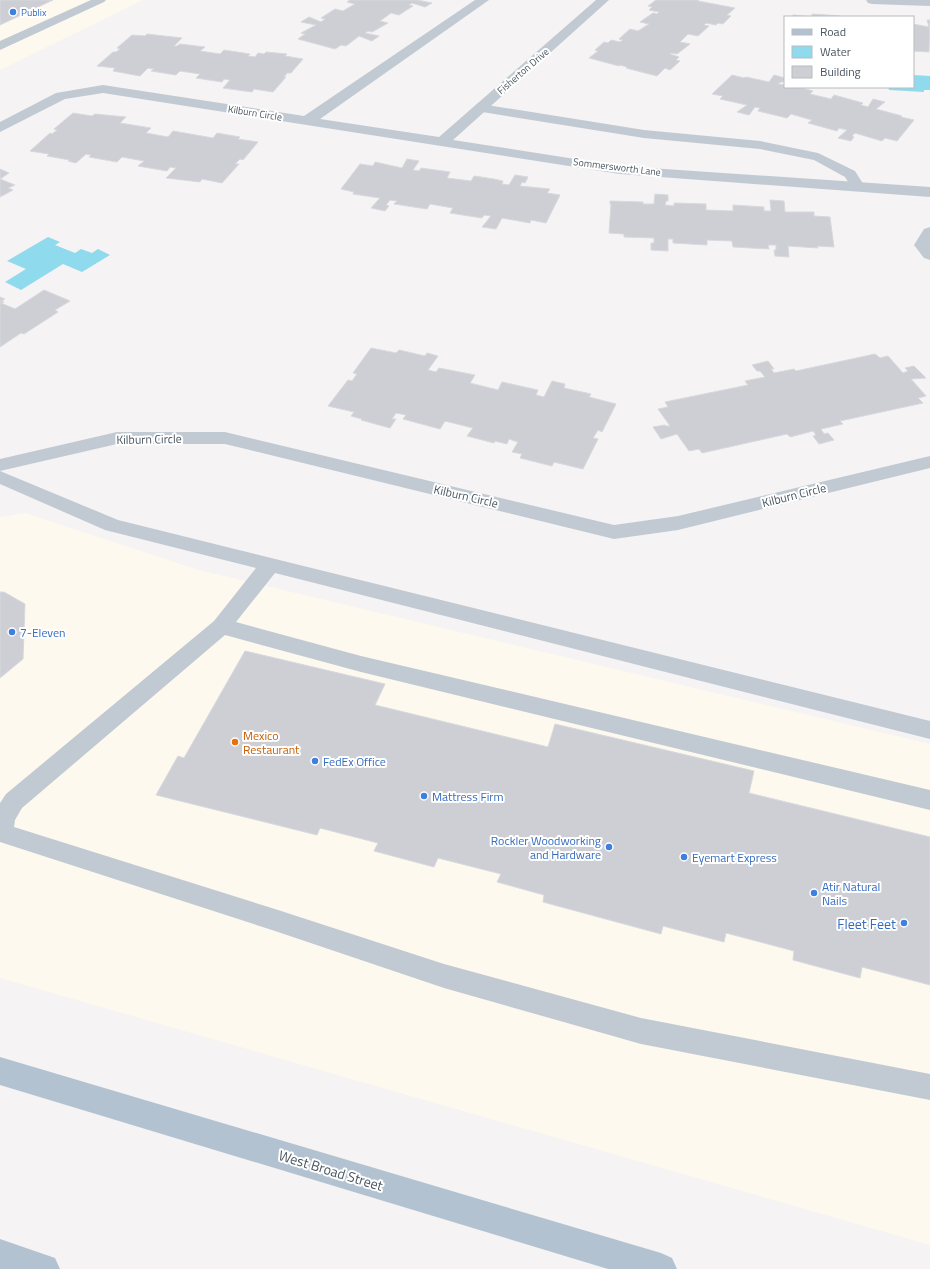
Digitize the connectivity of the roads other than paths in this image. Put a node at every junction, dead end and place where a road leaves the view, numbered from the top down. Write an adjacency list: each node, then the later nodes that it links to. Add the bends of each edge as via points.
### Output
1 (100, 0): 6 (lane)
2 (483, 0): 8 (street)
3 (603, 0): 7 (street, Fisherton Drive)
4 (872, 0): 5 (street)
5 (930, 2)
6 (0, 46)
7 (481, 108): 10 (street, Fisherton Drive); 11 (lane, via 644,134 760,145 818,157 850,174)
8 (307, 121): 9 (street, Kilburn Circle, via 103,89 61,96); 10 (street, Sommersworth Lane)
9 (0, 128)
10 (442, 142): 11 (street, Sommersworth Lane, via 620,170)
11 (858, 187): 12 (street, Sommersworth Lane)
12 (930, 192)
13 (930, 232): 14 (street, via 922,245)
14 (930, 255)
15 (930, 462): 16 (street, Kilburn Circle, via 678,523 614,532 225,438 217,445 197,452 183,453 137,438 117,438)
16 (0, 465)
17 (0, 477): 18 (lane, via 112,526)
18 (270, 565): 19 (lane); 20 (lane)
19 (221, 626): 21 (lane, via 361,664); 23 (lane, via 14,801 3,819 2,834 444,976 641,1031)
20 (930, 730)
21 (930, 800)
22 (0, 1072): 26 (main road, West Broad Street)
23 (930, 1087)
24 (0, 1255): 25 (main road)
25 (44, 1269)
26 (661, 1269)

